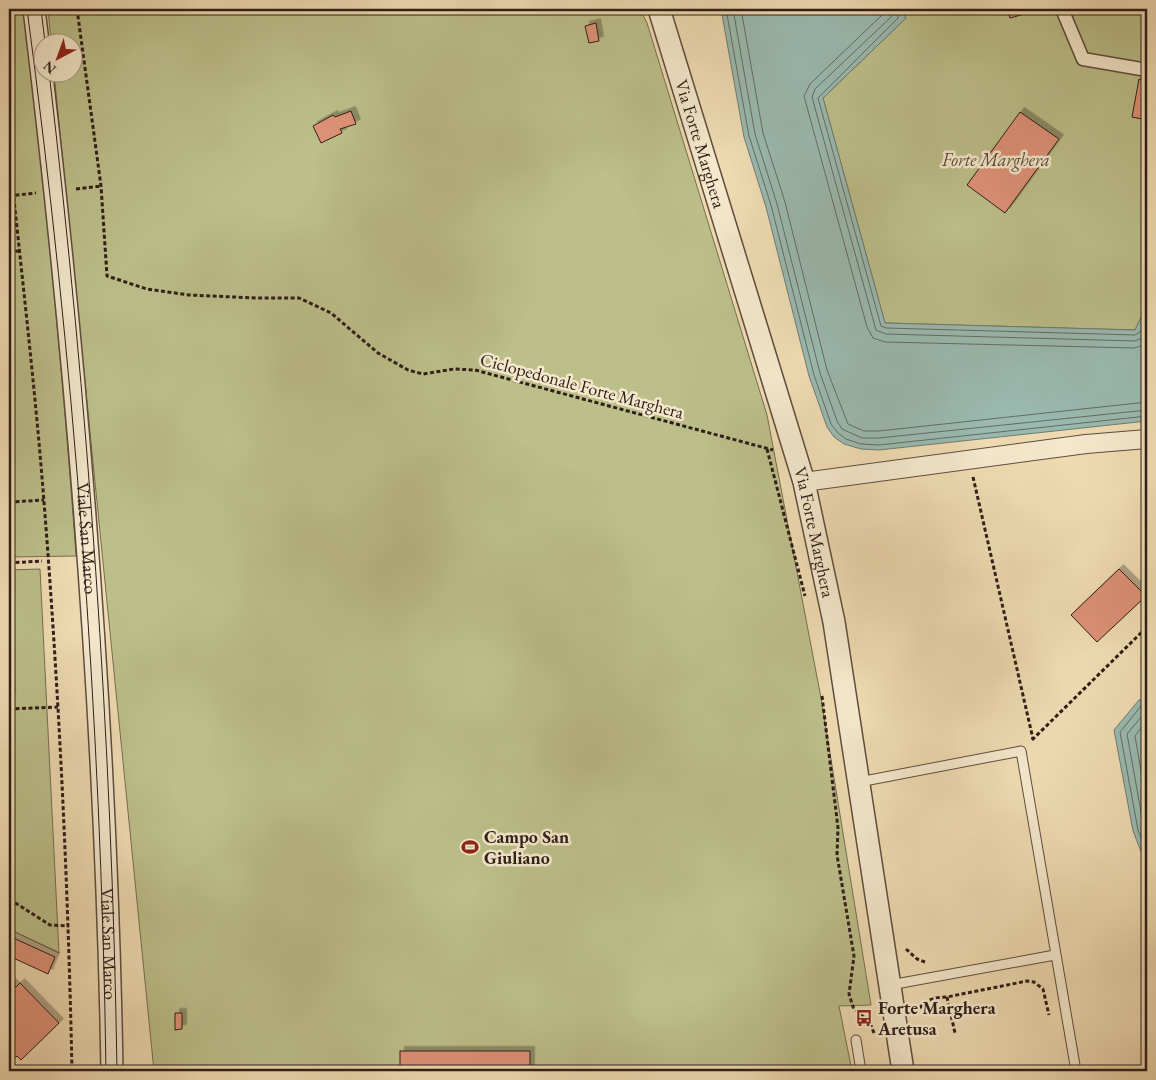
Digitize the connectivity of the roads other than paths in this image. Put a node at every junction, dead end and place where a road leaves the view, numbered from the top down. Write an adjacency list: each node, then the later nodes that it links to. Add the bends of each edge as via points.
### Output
1 (34, 9): 11 (street, Viale San Marco, via 56,191 83,478 109,924)
2 (659, 9): 6 (street, Via Forte Marghera)
3 (1062, 9): 4 (street, via 1083,59)
4 (1147, 70)
5 (1147, 439): 6 (street, via 1086,444)
6 (804, 482): 7 (street, Via Forte Marghera, via 834,622)
7 (859, 782): 8 (lane, via 1021,751); 9 (street, Via Forte Marghera)
8 (1055, 955): 9 (lane); 14 (lane)
9 (890, 985): 13 (street, Via Forte Marghera)
10 (856, 1040): 12 (lane)
11 (112, 1071)
12 (861, 1071)
13 (903, 1071)
14 (1076, 1071)

